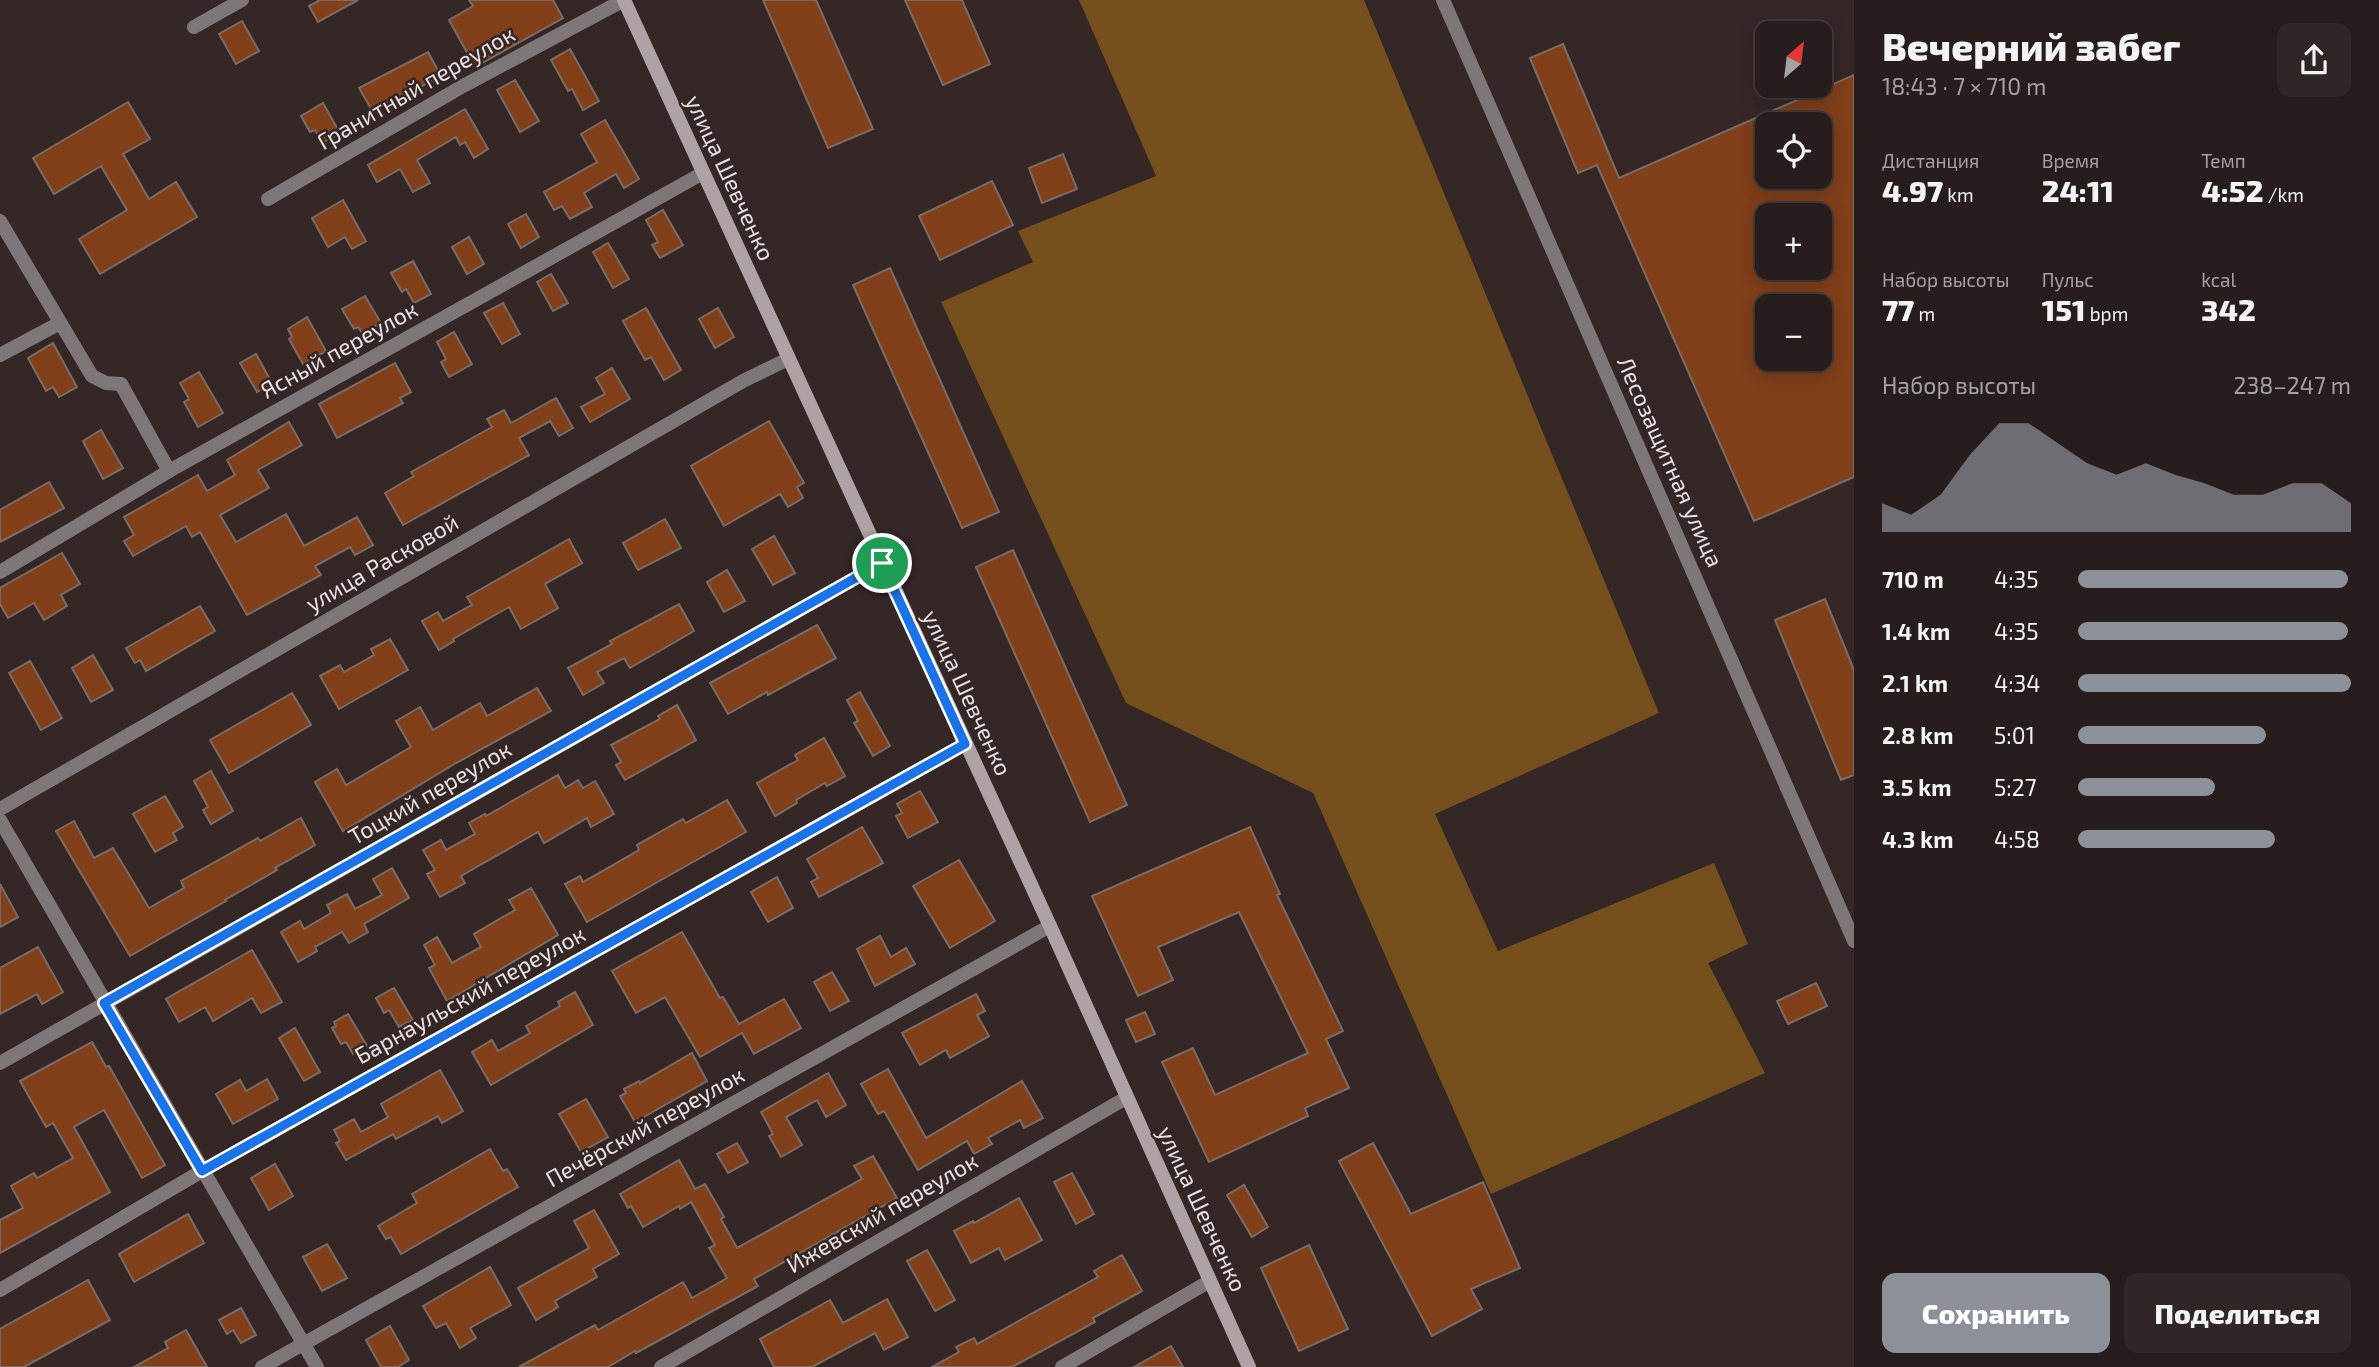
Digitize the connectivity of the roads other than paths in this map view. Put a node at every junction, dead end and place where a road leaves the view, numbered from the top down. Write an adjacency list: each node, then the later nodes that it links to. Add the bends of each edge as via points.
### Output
1 (242, 0): 4 (street)
2 (624, 0): 5 (main road, улица Шевченко); 6 (street, Гранитный переулок)
3 (1443, 0): 18 (street, Лесозащитная улица)
4 (194, 27)
5 (703, 173): 10 (main road, улица Шевченко); 11 (street, Ясный переулок)
6 (268, 199)
7 (0, 221): 8 (street)
8 (60, 323): 9 (street); 11 (street, via 92,376 121,384)
9 (0, 355)
10 (788, 359): 12 (main road, улица Шевченко); 15 (street, улица Расковой)
11 (169, 471): 13 (street, Ясный переулок)
12 (882, 563): 14 (main road, улица Шевченко); 19 (street, Тоцкий переулок)
13 (0, 572)
14 (965, 744): 17 (main road, улица Шевченко); 22 (street, Барнаульский переулок)
15 (0, 809)
16 (0, 820): 19 (street)
17 (1050, 926): 21 (main road, улица Шевченко); 25 (street, Печёрский переулок)
18 (1854, 942)
19 (104, 1003): 20 (street, Тоцкий переулок); 22 (street)
20 (0, 1063)
21 (1126, 1098): 23 (main road, улица Шевченко); 28 (street, Ижевский переулок)
22 (202, 1171): 24 (street, Барнаульский переулок); 25 (street)
23 (1210, 1281): 29 (street); 30 (main road, улица Шевченко)
24 (0, 1290)
25 (303, 1344): 26 (street, Печёрский переулок); 27 (street)
26 (262, 1367)
27 (317, 1367)
28 (661, 1367)
29 (1062, 1367)
30 (1249, 1367)

